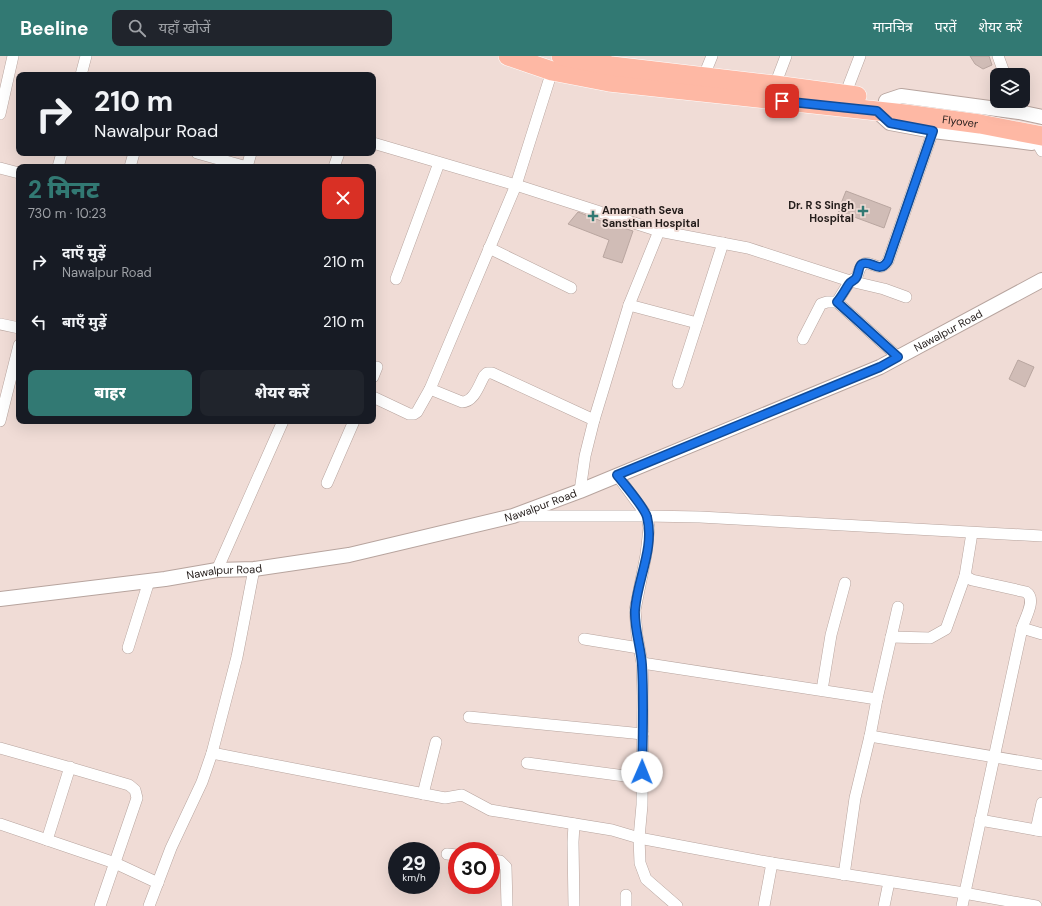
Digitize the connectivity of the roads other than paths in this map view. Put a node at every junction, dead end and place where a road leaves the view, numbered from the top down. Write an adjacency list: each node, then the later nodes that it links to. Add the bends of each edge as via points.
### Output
1 (13, 56): 14 (street)
2 (86, 56): 11 (street)
3 (508, 56): 9 (highway)
4 (712, 56): 12 (street)
5 (786, 56): 13 (street)
6 (860, 56): 15 (street)
7 (998, 56): 10 (street)
8 (614, 61): 9 (highway); 12 (highway)
9 (557, 63): 17 (highway, via 608,82); 30 (street)
10 (1002, 68)
11 (82, 72)
12 (703, 78): 13 (highway)
13 (775, 85): 15 (highway)
14 (3, 88): 19 (street)
15 (845, 95): 17 (highway)
16 (990, 104): 17 (street, via 901,96)
17 (882, 106): 21 (highway, Flyover, via 975,112); 22 (street, via 890,123); 24 (highway, Flyover, via 980,124)
18 (1022, 108): 20 (street)
19 (0, 114)
20 (1042, 117)
21 (1042, 123)
22 (933, 131): 24 (street); 36 (street, via 888,261 879,267 862,264 857,276)
23 (376, 144): 26 (street)
24 (1041, 144)
25 (208, 156): 27 (street)
26 (439, 163): 30 (street); 34 (street)
27 (236, 164)
28 (0, 168): 29 (street)
29 (16, 171)
30 (516, 185): 31 (street); 33 (street)
31 (659, 231): 32 (street); 40 (street)
32 (723, 243): 36 (street, via 748,248); 41 (street)
33 (489, 248): 37 (street); 48 (street)
34 (396, 279)
35 (1042, 280): 46 (street, Nawalpur Road)
36 (850, 281): 38 (street); 39 (street)
37 (571, 288)
38 (906, 297)
39 (837, 302): 44 (street, via 820,304); 46 (street)
40 (629, 305): 41 (street); 50 (street)
41 (697, 323): 47 (street)
42 (0, 324): 43 (street)
43 (16, 327)
44 (803, 339)
45 (16, 356): 51 (street)
46 (898, 357): 54 (street, Nawalpur Road, via 880,367)
47 (678, 383)
48 (430, 389): 49 (street, via 414,414); 50 (street, via 466,402 471,400 484,376 492,373)
49 (376, 398)
50 (594, 420): 56 (street)
51 (0, 421)
52 (282, 424): 62 (street)
53 (353, 424): 55 (street)
54 (617, 475): 56 (street, Nawalpur Road); 58 (street)
55 (327, 483)
56 (580, 491): 57 (street, Nawalpur Road)
57 (513, 516): 58 (street); 61 (street, Nawalpur Road, via 349,555)
58 (647, 516): 59 (street); 73 (street, via 649,538 635,610)
59 (972, 533): 60 (street); 63 (street)
60 (1042, 536)
61 (254, 568): 62 (street, Nawalpur Road); 82 (street, via 237,657)
62 (217, 570): 64 (street, Nawalpur Road)
63 (965, 576): 68 (street, via 1029,594 1030,604); 70 (street, via 946,629 930,638)
64 (149, 581): 66 (street, Nawalpur Road); 72 (street)
65 (845, 583): 75 (street, via 831,635)
66 (0, 599)
67 (898, 607): 70 (street)
68 (1022, 628): 69 (street); 83 (street)
69 (1042, 634)
70 (891, 637): 76 (street)
71 (584, 639): 73 (street)
72 (128, 648)
73 (639, 648): 74 (street)
74 (642, 663): 75 (street); 78 (street)
75 (822, 690): 76 (street)
76 (877, 700): 79 (street)
77 (469, 717): 78 (street)
78 (643, 734): 87 (street)
79 (870, 736): 83 (street); 99 (street, via 855,798)
80 (436, 742): 88 (street)
81 (0, 748): 86 (street)
82 (212, 753): 88 (street); 101 (street)
83 (994, 757): 85 (street); 90 (street)
84 (527, 763): 87 (street, via 625,776)
85 (1042, 765)
86 (70, 767): 95 (street); 97 (street, via 129,785 135,790 137,798)
87 (642, 784): 94 (street)
88 (423, 794): 92 (street, via 445,798 462,795 490,810)
89 (1042, 803): 93 (street)
90 (980, 820): 93 (street); 102 (street)
91 (0, 824): 95 (street)
92 (574, 824): 94 (street, via 612,830); 106 (street)
93 (1039, 830)
94 (639, 838): 98 (street); 107 (street, via 640,863 646,879)
95 (47, 840): 97 (street)
96 (500, 861): 105 (street, via 506,867)
97 (115, 863): 101 (street); 103 (street)
98 (772, 863): 99 (street); 108 (street)
99 (844, 875): 100 (street)
100 (889, 882): 102 (street); 109 (street)
101 (158, 883): 104 (street)
102 (964, 893): 110 (street); 111 (street)
103 (100, 906)
104 (149, 906)
105 (507, 906)
106 (574, 906)
107 (677, 906)
108 (764, 906)
109 (884, 906)
110 (962, 906)
111 (1036, 906)

